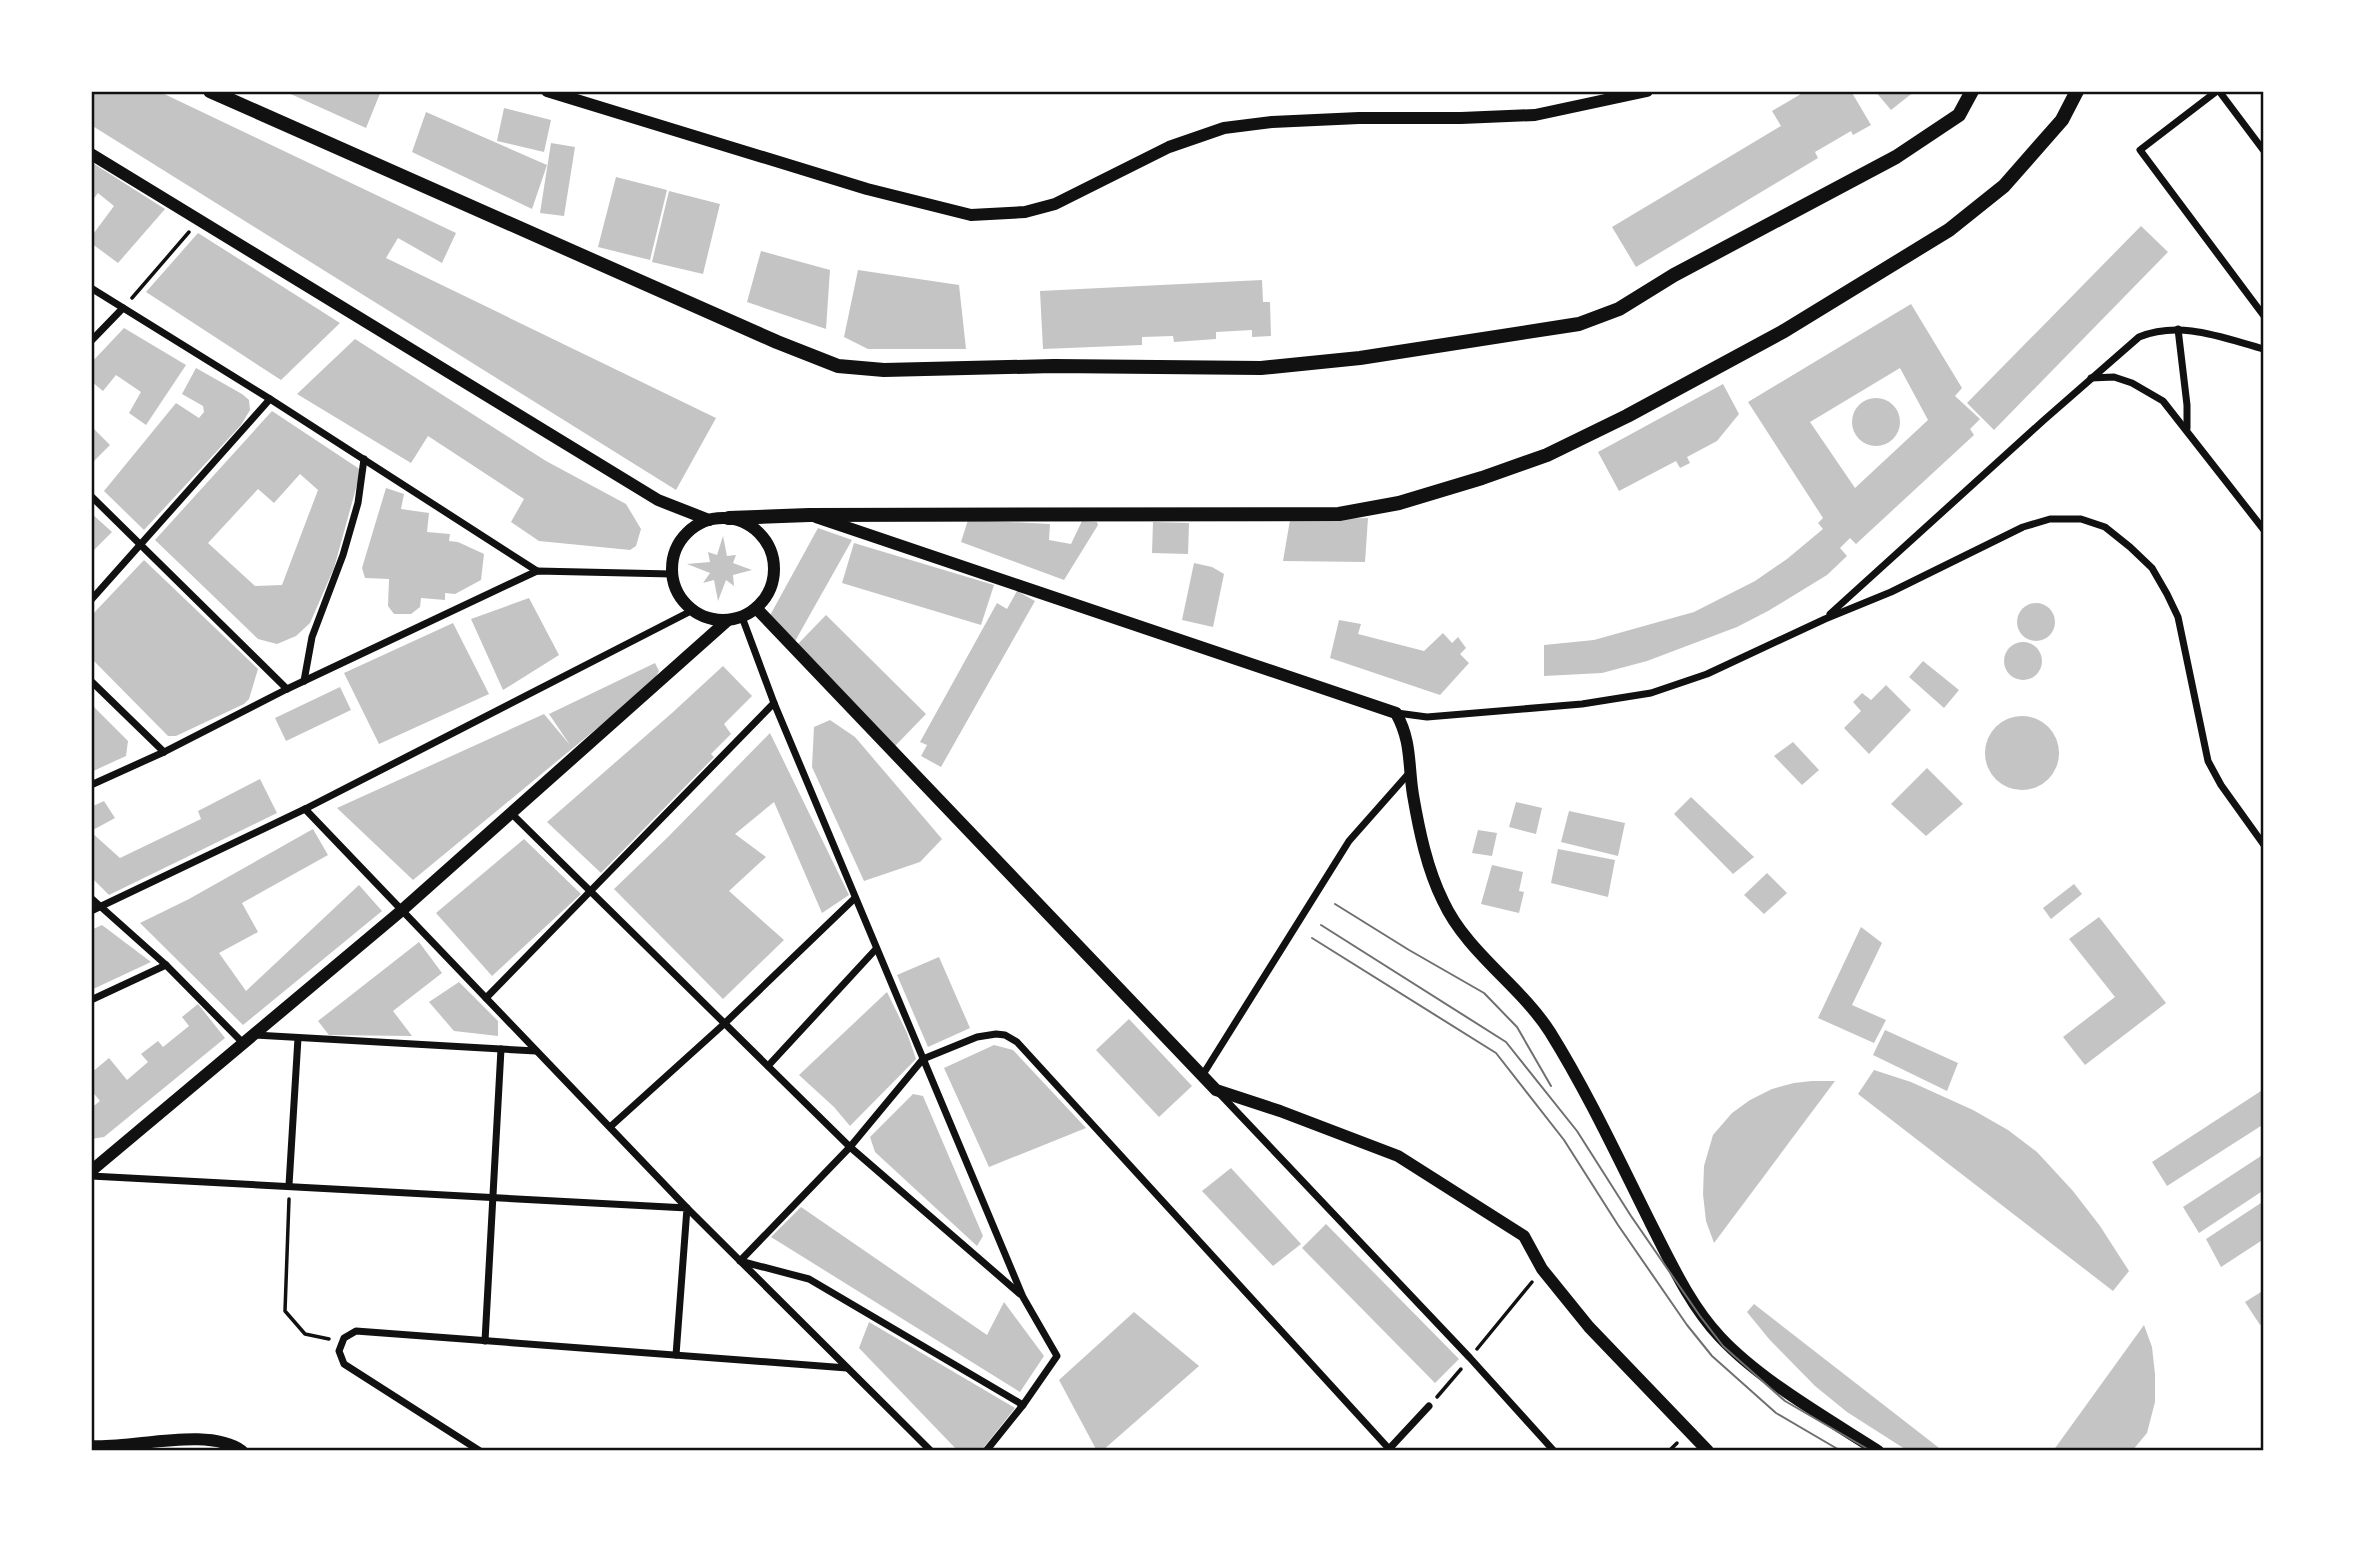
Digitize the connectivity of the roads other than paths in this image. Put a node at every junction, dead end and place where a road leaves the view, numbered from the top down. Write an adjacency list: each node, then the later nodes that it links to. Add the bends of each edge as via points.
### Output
1 (210, 91): 4 (main road, via 777,342 838,366 884,370 1261,368 1360,358 1579,324 1619,309 1896,157 1959,115)
2 (547, 91): 7 (street, via 971,215 1025,212 1055,204 1169,147 1224,128 1334,119 1535,115)
3 (1647, 91): 7 (street)
4 (1972, 91)
5 (2077, 91): 21 (main road, via 2062,120 2021,168 1949,230 1784,331 1627,416 1547,455 1482,478 1399,503 1339,514)
6 (2218, 91): 8 (street); 12 (street, via 2140,150)
7 (1586, 97)
8 (2264, 151)
9 (91, 154): 23 (street, via 658,500)
10 (91, 288): 11 (street)
11 (123, 308): 14 (street); 17 (street)
12 (2264, 316)
13 (2178, 329): 15 (street); 16 (street, via 2139,337); 18 (street)
14 (91, 341)
15 (2264, 349)
16 (2091, 378): 18 (street, via 2114,377 2133,383 2163,401); 33 (street)
17 (270, 399): 19 (street); 25 (street)
18 (2187, 429): 24 (street)
19 (365, 459): 26 (street); 35 (street, via 358,503 312,637)
20 (91, 496): 25 (street)
21 (809, 515): 22 (main road); 38 (street)
22 (729, 518): 23 (street); 29 (street, via 745,523 769,546 773,579)
23 (709, 520): 27 (street, via 681,540)
24 (2264, 530)
25 (141, 545): 28 (street); 36 (street)
26 (537, 571): 27 (street); 35 (street)
27 (672, 574): 30 (street, via 682,600)
28 (91, 600)
29 (756, 608): 31 (street); 63 (street)
30 (693, 610): 32 (street); 42 (street)
31 (742, 617): 32 (street); 37 (street)
32 (728, 620): 43 (street)
33 (1825, 620): 38 (street, via 1707,674 1650,693 1582,705 1427,717); 44 (street, via 2023,527 2050,519 2081,519 2105,527 2152,568 2167,594 2178,618 2208,761)
34 (91, 681): 39 (street)
35 (304, 681): 36 (street)
36 (287, 689): 39 (street)
37 (774, 703): 45 (street); 47 (street)
38 (1396, 713): 40 (street, via 1410,750)
39 (164, 752): 41 (street)
40 (1410, 772): 63 (street, via 1349,841); 88 (street, via 1427,857 1443,902 1466,937 1553,1037 1696,1307 1740,1357)
41 (91, 785)
42 (305, 809): 48 (street); 50 (street)
43 (512, 814): 45 (street); 50 (street)
44 (2264, 845)
45 (591, 892): 53 (street); 55 (street)
46 (91, 898): 48 (street)
47 (855, 898): 51 (street); 55 (street)
48 (100, 907): 49 (street); 52 (street)
49 (91, 911)
50 (401, 911): 53 (street); 56 (street)
51 (876, 950): 61 (street); 62 (street)
52 (166, 965): 54 (street); 58 (street)
53 (486, 998): 60 (street)
54 (91, 1000)
55 (724, 1024): 62 (street); 65 (street)
56 (254, 1035): 57 (street); 58 (street)
57 (298, 1038): 59 (street); 68 (street)
58 (244, 1044): 67 (street)
59 (500, 1049): 60 (street); 69 (street)
60 (536, 1051): 65 (street)
61 (923, 1059): 66 (street); 72 (street); 80 (street, via 976,1037 1005,1035 1017,1042)
62 (768, 1066): 66 (street)
63 (1202, 1076): 64 (street)
64 (1216, 1090): 86 (street); 87 (street, via 1398,1156 1524,1236 1542,1269 1589,1327)
65 (610, 1127): 70 (street)
66 (850, 1147): 71 (street); 72 (street)
67 (91, 1174): 68 (street)
68 (289, 1185): 69 (street)
69 (492, 1198): 70 (street); 73 (street)
70 (687, 1208): 71 (street); 74 (street)
71 (740, 1261): 75 (street); 76 (street, via 809,1279)
72 (1023, 1297): 76 (street, via 1057,1356)
73 (485, 1341): 74 (street); 78 (street, via 356,1331 342,1342 344,1364)
74 (676, 1355): 75 (street)
75 (848, 1368): 84 (street)
76 (1023, 1405): 85 (street)
77 (1429, 1406): 80 (street)
78 (468, 1443): 82 (street); 83 (street)
79 (91, 1446): 81 (street, via 188,1439 220,1441)
80 (1390, 1450)
81 (242, 1451)
82 (463, 1451)
83 (480, 1451)
84 (931, 1451)
85 (986, 1451)
86 (1555, 1451)
87 (1708, 1451)
88 (1878, 1451)

